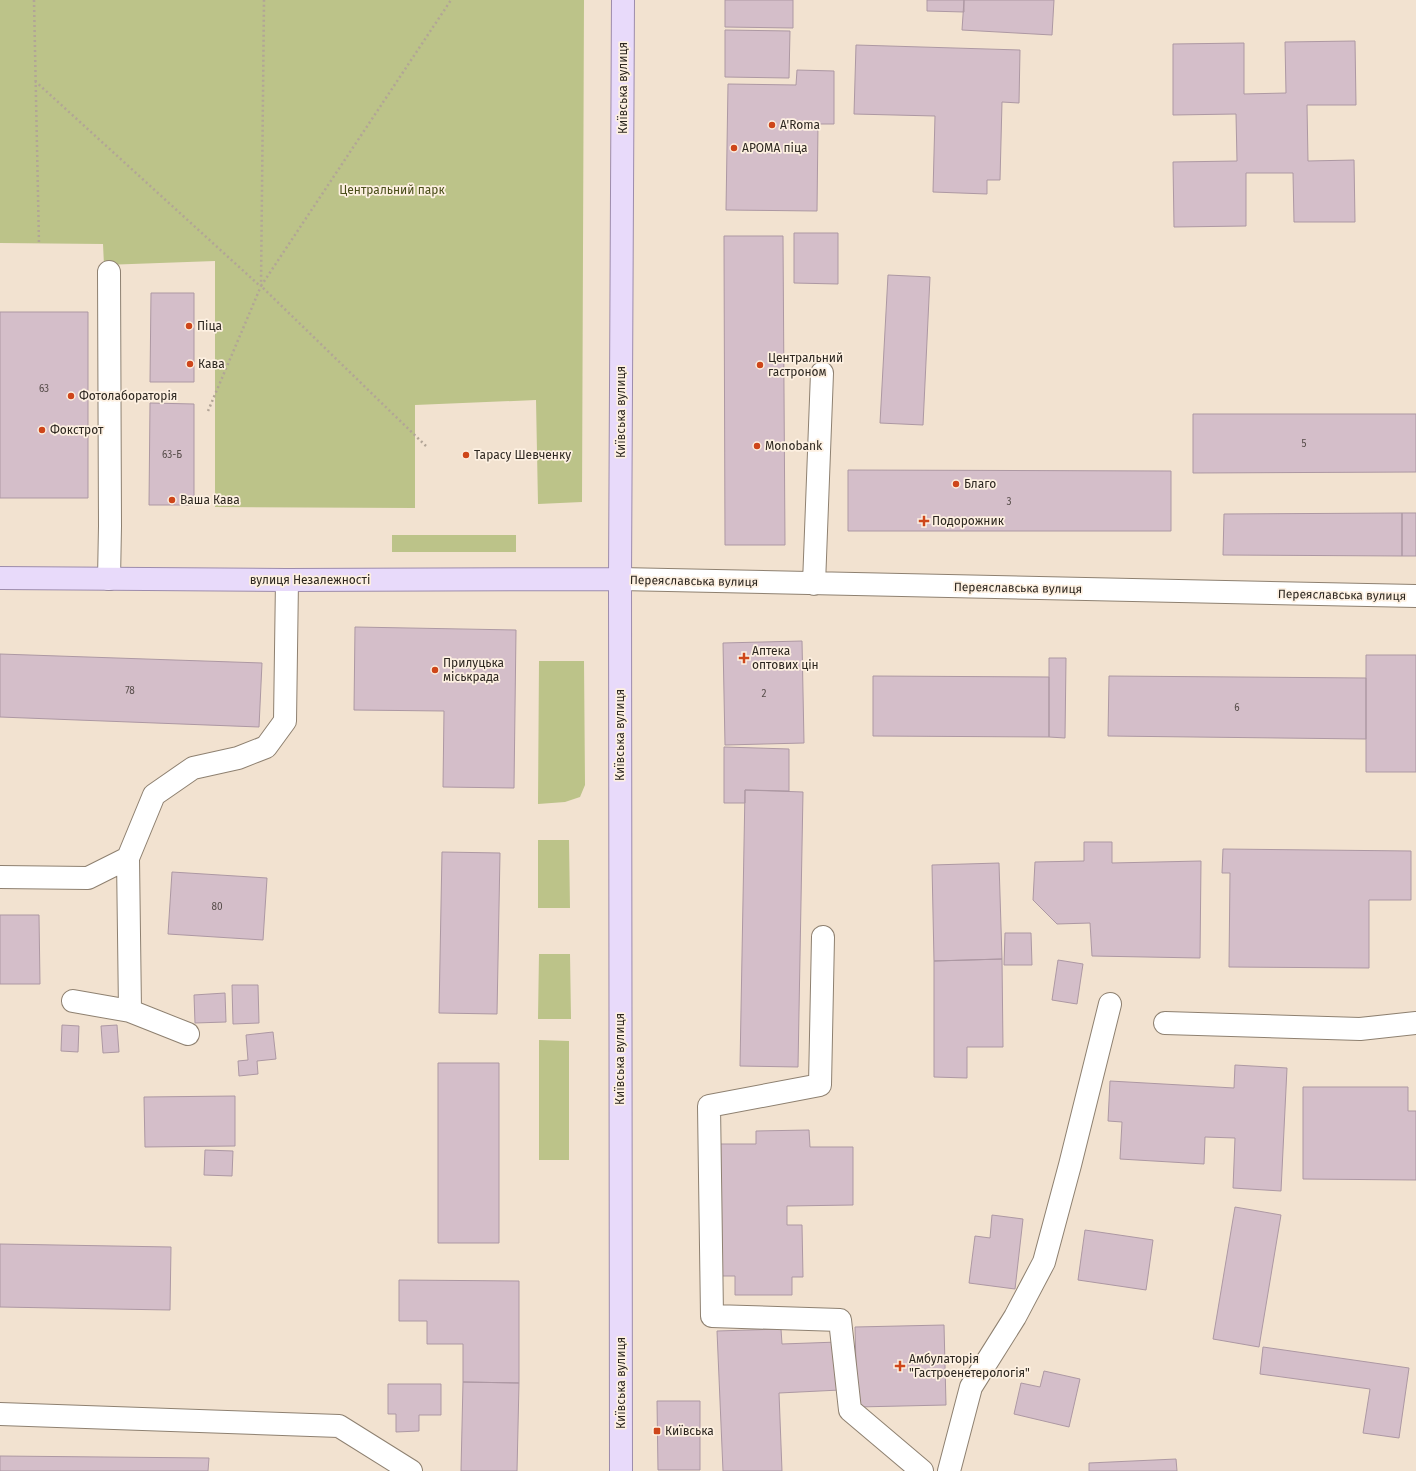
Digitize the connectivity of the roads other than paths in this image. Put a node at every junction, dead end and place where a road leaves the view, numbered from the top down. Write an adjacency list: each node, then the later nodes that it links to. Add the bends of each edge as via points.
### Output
1 (623, 0): 6 (main road, Київська вулиця)
2 (109, 272): 5 (street)
3 (822, 373): 8 (street)
4 (0, 578): 5 (main road, вулиця Незалежності)
5 (109, 579): 7 (main road, вулиця Незалежності)
6 (620, 579): 7 (main road, вулиця Незалежності); 8 (street, Переяславська вулиця); 21 (main road, Київська вулиця)
7 (287, 580): 10 (street, via 285,721 266,747 238,758 193,768 154,795)
8 (814, 584): 9 (street, Переяславська вулиця)
9 (1416, 596)
10 (128, 858): 11 (street, via 88,878); 15 (street)
11 (0, 877)
12 (823, 937): 22 (street, via 820,1085 709,1106 712,1316 840,1320 850,1410)
13 (73, 1001): 15 (street)
14 (1110, 1004): 23 (street, via 1044,1262 1015,1317 971,1387)
15 (130, 1011): 18 (street)
16 (1165, 1023): 17 (street, via 1360,1029)
17 (1416, 1023)
18 (188, 1034)
19 (0, 1414): 20 (street, via 339,1426)
20 (411, 1471)
21 (621, 1471)
22 (922, 1471)
23 (949, 1471)

